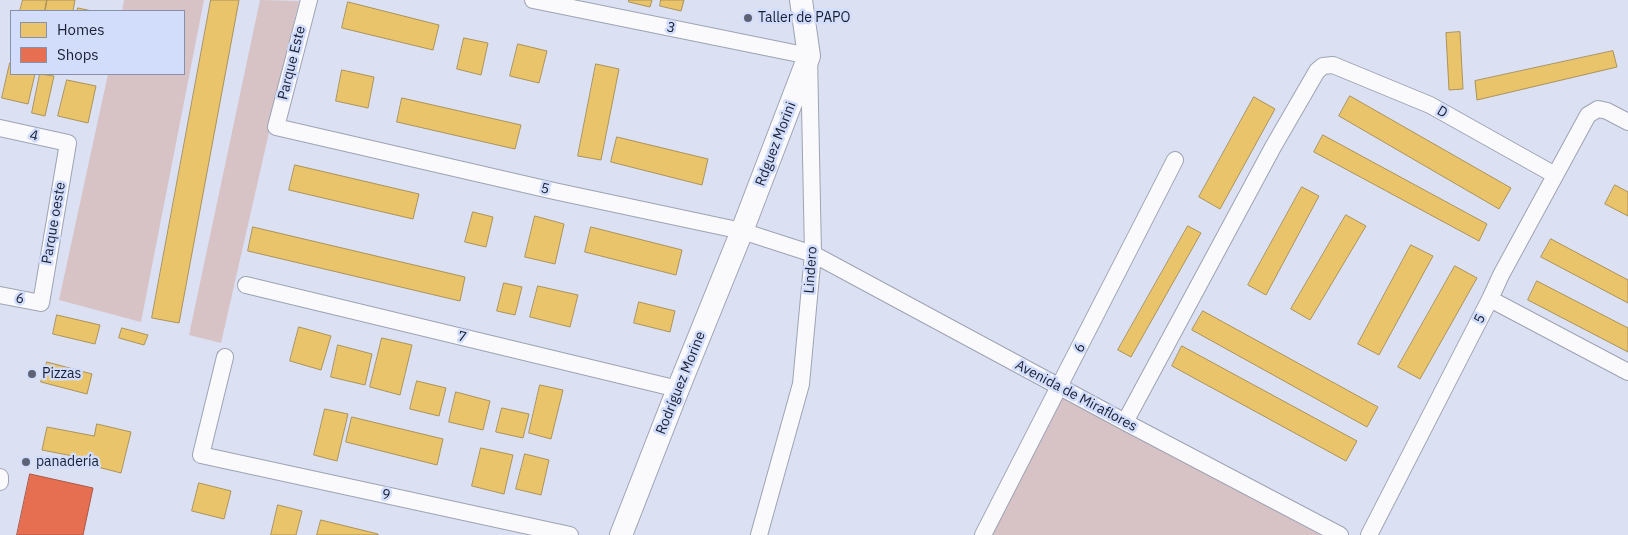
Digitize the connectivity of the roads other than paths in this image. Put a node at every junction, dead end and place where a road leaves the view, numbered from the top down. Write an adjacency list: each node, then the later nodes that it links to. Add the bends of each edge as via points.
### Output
1 (309, 0): 6 (street, Parque Este)
2 (533, 0): 4 (street, 3)
3 (801, 0): 4 (street, Lindero)
4 (809, 56): 11 (street, Rdguez Morini); 12 (street, Lindero)
5 (1628, 122): 10 (street, 5, via 1598,109 1588,115)
6 (276, 127): 11 (street, 5)
7 (0, 128): 8 (street, 4)
8 (68, 143): 16 (street, Parque oeste)
9 (1175, 160): 19 (street, 6)
10 (1555, 175): 15 (street, 5); 21 (street, D, via 1430,105 1333,65 1323,66 1273,147)
11 (742, 231): 12 (street, 5); 20 (street, Rodríguez Morine)
12 (813, 254): 19 (street, Avenida de Miraflores); 24 (street, Lindero, via 801,384)
13 (246, 285): 20 (street, 7)
14 (0, 295): 16 (street, 6)
15 (1490, 300): 18 (street); 27 (street, 5)
16 (41, 303)
17 (225, 357): 22 (street, 9, via 201,455)
18 (1628, 372)
19 (1060, 387): 21 (street, Avenida de Miraflores); 25 (street, 6)
20 (678, 389): 23 (street, Rodríguez Morine)
21 (1125, 422): 26 (street, Avenida de Miraflores)
22 (570, 535)
23 (621, 535)
24 (759, 535)
25 (983, 535)
26 (1340, 535)
27 (1369, 535)

